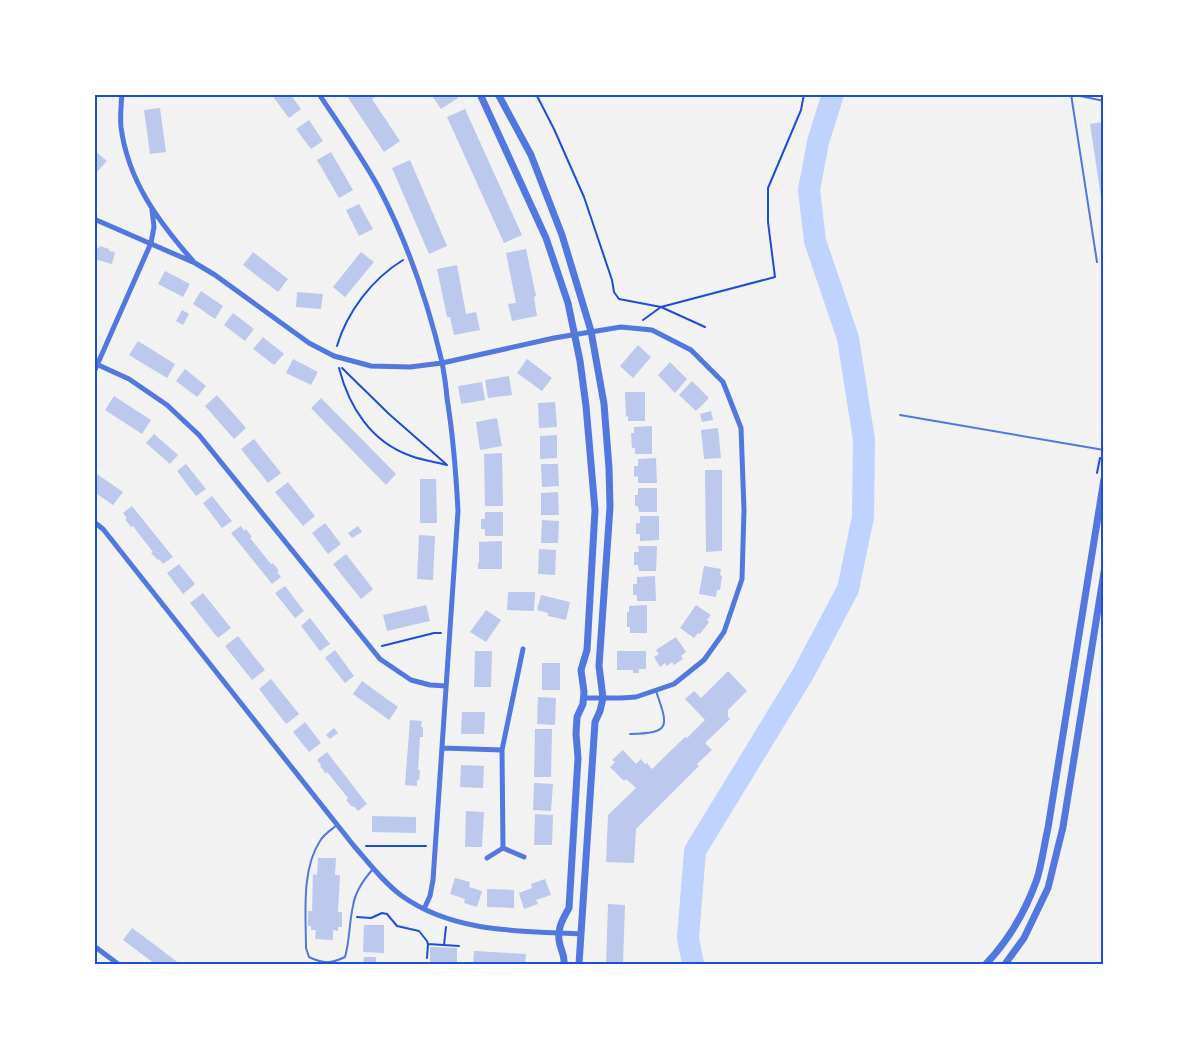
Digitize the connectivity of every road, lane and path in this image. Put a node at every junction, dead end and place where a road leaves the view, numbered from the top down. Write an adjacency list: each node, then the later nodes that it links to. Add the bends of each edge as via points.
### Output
1 (122, 94): 8 (street, via 126,156 136,183)
2 (318, 94): 21 (street, via 380,191 428,308)
3 (480, 94): 18 (street, via 546,238)
4 (498, 94): 17 (street, via 535,165 562,235)
5 (536, 94): 14 (path, via 584,197 614,292 619,299)
6 (804, 94): 14 (path, via 768,188 775,277)
7 (1104, 102): 11 (lane, via 1071,94)
8 (152, 208): 10 (street); 12 (street)
9 (94, 219): 10 (street)
10 (151, 243): 12 (street); 20 (street)
11 (1096, 262)
12 (195, 263): 21 (street, via 309,343 334,356 371,366)
13 (392, 266): 19 (path, via 364,296)
14 (661, 307): 15 (path); 16 (path)
15 (705, 327)
16 (631, 328): 17 (street); 34 (street, via 652,330 691,350 723,382 741,428 742,579 724,632 704,660 674,684)
17 (591, 331): 18 (street); 36 (street, via 604,404 609,468 599,666)
18 (574, 334): 21 (street); 35 (street, via 586,406 595,510 587,650 581,670)
19 (337, 346)
20 (96, 363): 22 (street); 32 (street, via 129,379 167,405 199,435)
21 (442, 363): 33 (street, via 458,511)
22 (94, 372)
23 (900, 415): 25 (lane)
24 (1104, 436): 25 (path)
25 (1102, 450): 27 (path)
26 (448, 465): 26 (path, via 389,414 338,363 352,404 376,434 409,455)
27 (1100, 478): 60 (street, via 1037,879 1020,918)
28 (94, 522): 40 (street)
29 (1104, 572): 61 (street, via 1063,826 1048,888 1024,938)
30 (442, 633): 32 (path)
31 (523, 649): 39 (street)
32 (373, 650): 33 (street, via 411,680)
33 (446, 686): 38 (street)
34 (656, 691): 36 (street, via 636,697); 37 (lane, via 664,717 661,729)
35 (584, 698): 36 (street); 50 (street, via 577,717 569,908)
36 (603, 698): 51 (street, via 595,722)
37 (630, 734)
38 (442, 748): 39 (street); 42 (street)
39 (501, 750): 43 (street)
40 (337, 825): 41 (street); 48 (lane, via 321,840 308,874 309,957 319,962 335,962 345,957)
41 (354, 846): 42 (path); 46 (street)
42 (436, 846): 47 (street, via 432,888)
43 (503, 848): 44 (street); 45 (street)
44 (524, 857)
45 (487, 858)
46 (373, 868): 47 (street, via 401,895); 48 (lane, via 358,891)
47 (424, 909): 50 (street, via 478,926)
48 (351, 917): 52 (path, via 387,914 397,926 419,931)
49 (446, 927): 53 (path)
50 (559, 933): 51 (street); 58 (street)
51 (581, 934): 59 (street)
52 (428, 944): 53 (path); 56 (path)
53 (444, 945): 55 (path)
54 (94, 946): 57 (street)
55 (459, 946)
56 (428, 958)
57 (118, 964)
58 (564, 964)
59 (579, 964)
60 (986, 964)
61 (1005, 964)

